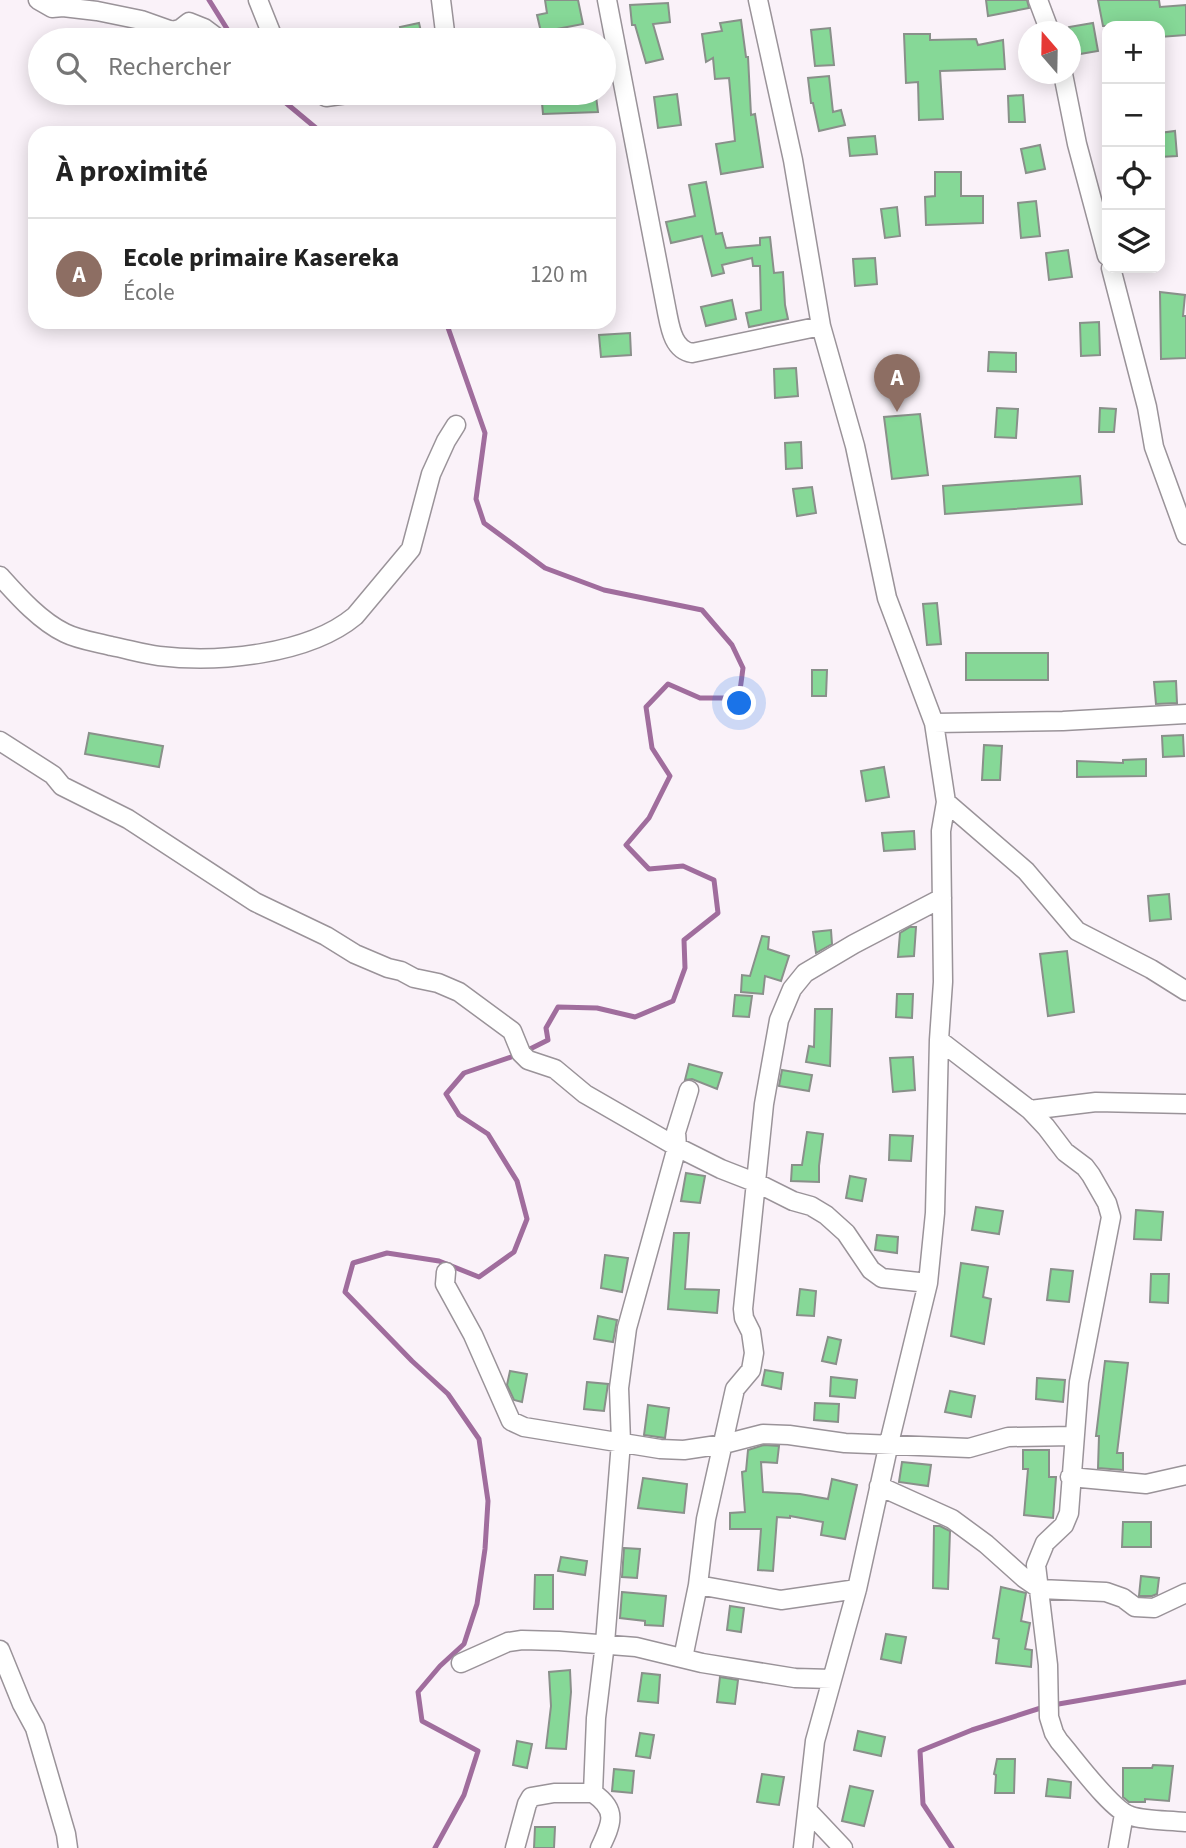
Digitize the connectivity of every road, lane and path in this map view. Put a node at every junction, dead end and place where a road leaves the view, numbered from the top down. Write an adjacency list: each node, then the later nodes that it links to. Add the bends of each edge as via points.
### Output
1 (38, 0): 8 (street, via 52,8 97,11)
2 (258, 0): 11 (street)
3 (441, 0): 12 (street)
4 (607, 0): 13 (street)
5 (758, 0): 18 (street, via 793,160)
6 (1038, 0): 7 (street)
7 (1046, 21)
8 (164, 28)
9 (182, 28): 10 (street, via 189,22)
10 (202, 28)
11 (270, 28)
12 (444, 28)
13 (612, 28)
14 (616, 47): 18 (street, via 667,312 677,343 692,353)
15 (1065, 84): 16 (street)
16 (1102, 237)
17 (1112, 273): 20 (street, via 1154,447)
18 (821, 326): 23 (street, via 855,446 887,598)
19 (456, 425): 21 (street, via 430,474 411,549 355,616 296,646 209,658 158,656 82,639 42,617)
20 (1186, 535)
21 (0, 576)
22 (1186, 714): 23 (street)
23 (934, 723): 25 (street)
24 (0, 741): 32 (street, via 53,775 62,786 128,819 255,902 355,954 459,992 512,1031 528,1060 555,1069 585,1094)
25 (946, 803): 26 (street, via 941,831); 27 (street, via 1026,871 1077,931)
26 (942, 898): 28 (street); 33 (street, via 805,973 792,989 779,1020 764,1104)
27 (1186, 991)
28 (939, 1040): 31 (street); 35 (street)
29 (689, 1090): 32 (street, via 676,1132)
30 (1186, 1104): 31 (street, via 1096,1102)
31 (1030, 1110): 36 (street, via 1065,1152 1085,1167 1111,1217)
32 (677, 1147): 33 (street); 37 (street, via 627,1328 619,1388)
33 (757, 1183): 35 (street, via 826,1215 882,1278); 39 (street, via 743,1309 754,1353 751,1370 735,1390)
34 (446, 1272): 37 (street, via 445,1284 511,1421)
35 (929, 1283): 38 (street)
36 (1073, 1436): 38 (street, via 1008,1437 969,1448); 41 (street)
37 (621, 1442): 39 (street, via 684,1450); 47 (street)
38 (889, 1443): 39 (street, via 763,1434); 42 (street)
39 (724, 1444): 43 (street, via 706,1519)
40 (1186, 1475): 41 (street, via 1146,1484)
41 (1070, 1477): 45 (street, via 1069,1513 1064,1525 1045,1543 1036,1564)
42 (879, 1486): 44 (street); 45 (street, via 952,1519)
43 (698, 1585): 44 (street, via 781,1600); 49 (street)
44 (857, 1589): 51 (street)
45 (1040, 1589): 46 (street, via 1106,1592 1135,1606 1154,1608); 54 (street, via 1047,1706 1054,1733)
46 (1186, 1594)
47 (606, 1643): 49 (street); 50 (street, via 522,1640); 52 (street)
48 (0, 1650): 56 (street, via 35,1728)
49 (683, 1658): 51 (street, via 796,1678)
50 (461, 1663)
51 (832, 1679): 53 (street, via 815,1741)
52 (593, 1793): 57 (street, via 531,1797); 58 (street, via 605,1801 611,1813 610,1829)
53 (809, 1812): 59 (street); 60 (street)
54 (1124, 1814): 55 (street); 61 (street)
55 (1186, 1822)
56 (68, 1848)
57 (515, 1848)
58 (600, 1848)
59 (803, 1848)
60 (843, 1848)
61 (1118, 1848)

